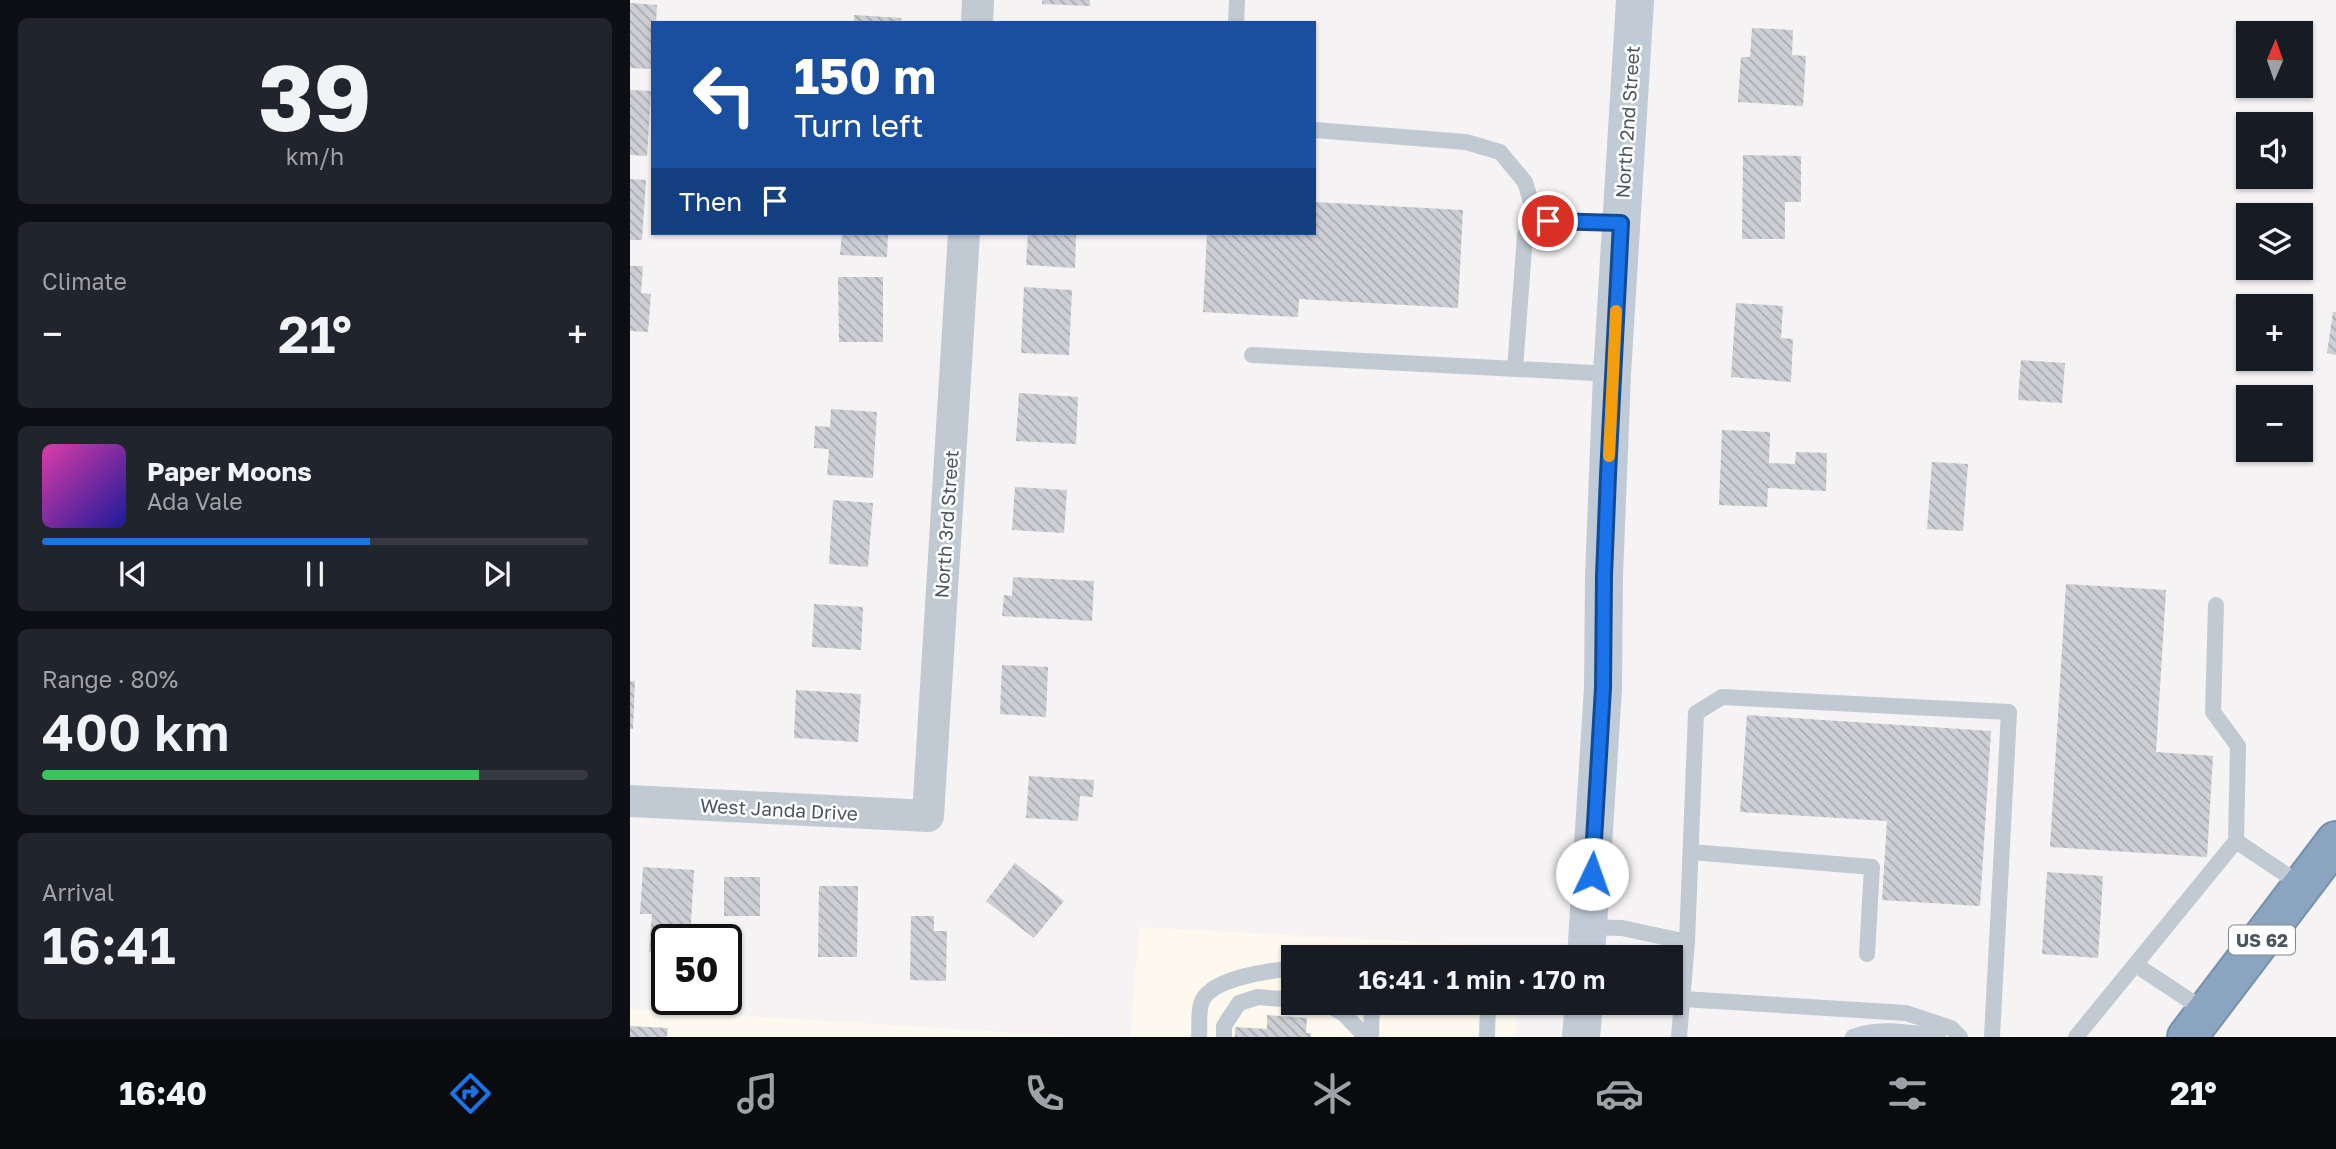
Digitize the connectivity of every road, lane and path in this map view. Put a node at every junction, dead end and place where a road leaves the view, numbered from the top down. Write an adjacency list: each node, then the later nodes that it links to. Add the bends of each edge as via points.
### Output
1 (978, 0): 4 (street)
2 (1237, 0): 5 (lane)
3 (1635, 0): 8 (main road, North 2nd Street)
4 (977, 21)
5 (1236, 21)
6 (1316, 130): 7 (lane, via 1466,142 1500,152 1525,182)
7 (1537, 222): 8 (lane); 11 (lane, via 1525,235)
8 (1621, 223): 12 (main road, North 2nd Street)
9 (964, 235): 15 (street, North 3rd Street)
10 (1252, 355): 11 (lane)
11 (1515, 369): 12 (lane)
12 (1612, 374): 20 (main road, North 2nd Street, via 1603,688)
13 (2216, 606): 16 (lane, via 2213,712 2238,746)
14 (630, 801): 15 (street, West Janda Drive)
15 (928, 816)
16 (2236, 841): 19 (lane); 23 (lane)
17 (2336, 841): 19 (highway, US 62)
18 (1691, 852): 21 (lane); 22 (lane, via 1872,867); 42 (lane, via 1696,713 1722,697 2009,712)
19 (2303, 886): 32 (highway, US 62)
20 (1587, 942): 21 (lane, via 1622,928)
21 (1687, 942): 26 (lane)
22 (1867, 954)
23 (2136, 965): 32 (lane); 43 (lane)
24 (1281, 970): 33 (lane, via 1208,991 1200,1005)
25 (1281, 999): 34 (lane, via 1239,1003 1224,1026)
26 (1683, 999): 41 (lane, via 1906,1013 1951,1028)
27 (1345, 1015): 35 (lane)
28 (1371, 1015): 35 (lane)
29 (1488, 1015): 36 (lane)
30 (1681, 1015): 31 (lane)
31 (1681, 1020): 37 (lane); 38 (lane)
32 (2197, 1025)
33 (1199, 1037)
34 (1224, 1037)
35 (1369, 1037)
36 (1487, 1037)
37 (1679, 1037)
38 (1689, 1037)
39 (1853, 1037): 40 (lane, via 1868,1031)
40 (1938, 1037)
41 (1960, 1037)
42 (1992, 1037)
43 (2076, 1037)

